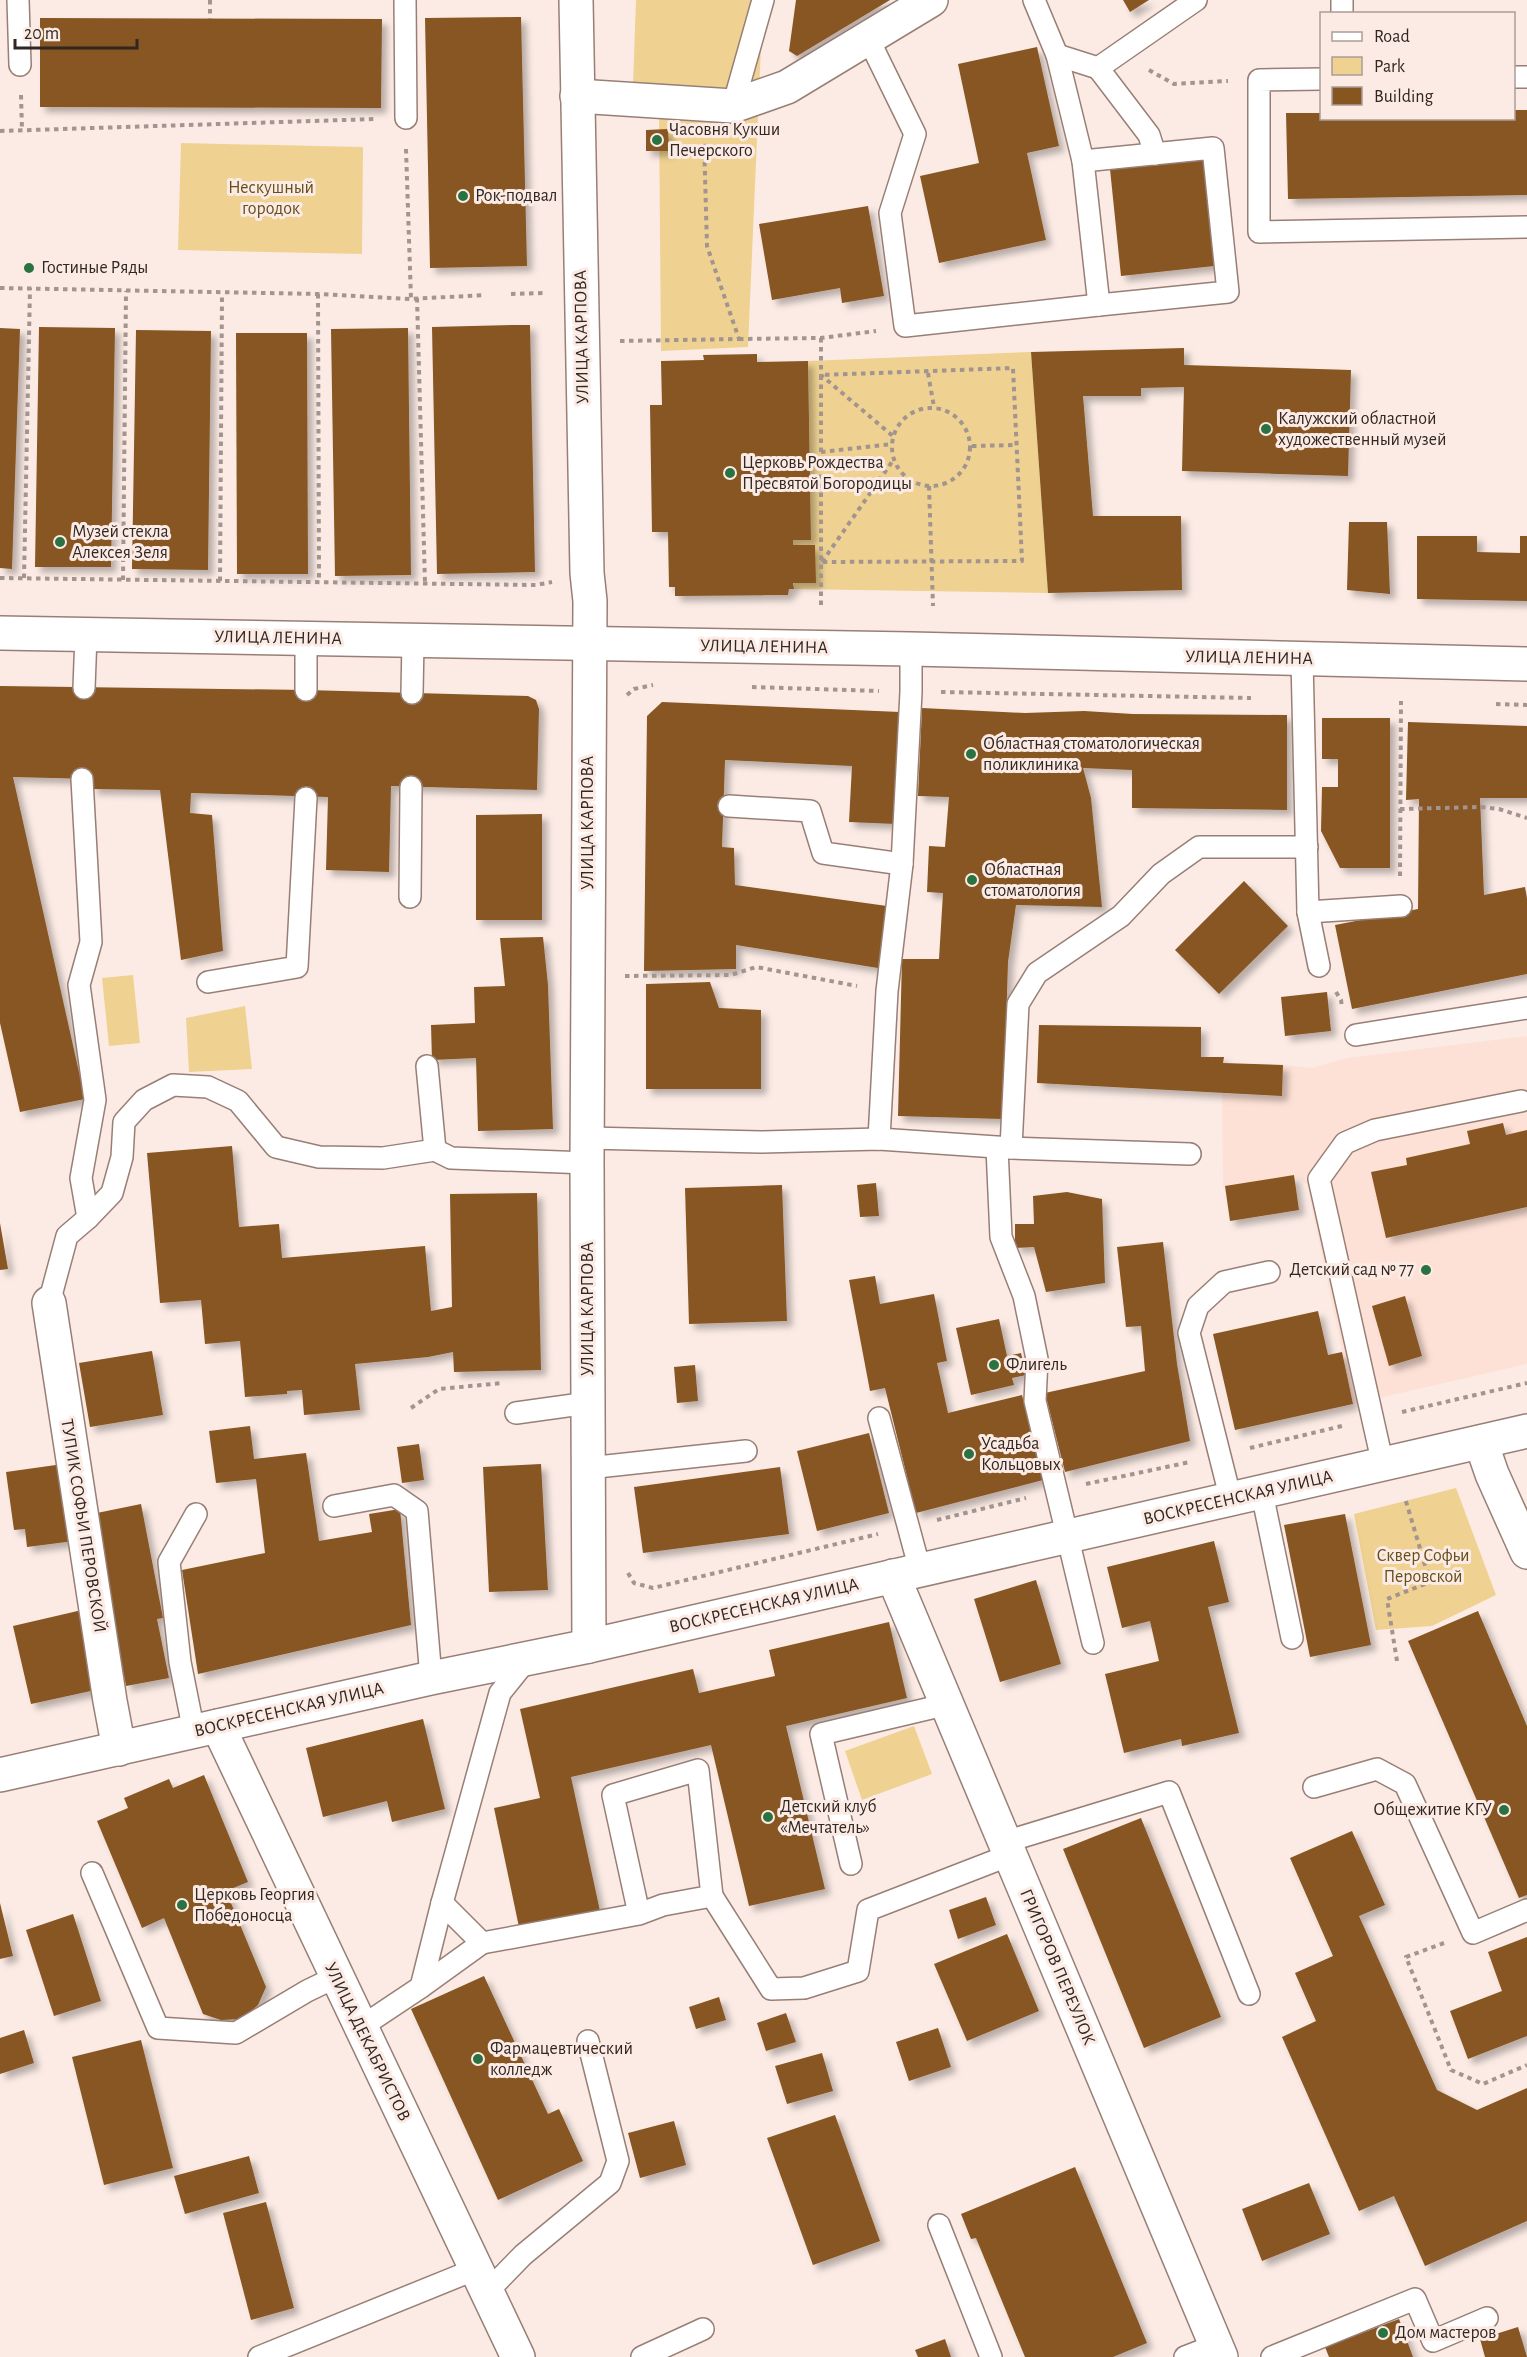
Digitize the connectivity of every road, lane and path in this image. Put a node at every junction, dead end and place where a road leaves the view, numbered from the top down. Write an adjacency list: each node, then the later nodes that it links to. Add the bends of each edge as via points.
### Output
1 (18, 0): 13 (lane)
2 (210, 0): 9 (path)
3 (405, 0): 19 (lane)
4 (576, 0): 17 (street, УЛИЦА КАРПОВА)
5 (763, 0): 18 (lane)
6 (931, 0): 10 (street)
7 (1034, 0): 12 (lane)
8 (1196, 0): 11 (lane)
9 (210, 19)
10 (868, 39): 18 (street, via 788,87); 35 (lane, via 915,134 890,213)
11 (1119, 53): 14 (lane); 16 (path, via 1174,84)
12 (1057, 55): 14 (lane); 22 (lane)
13 (20, 65)
14 (1098, 68): 21 (lane, via 1149,135)
15 (1320, 79): 16 (lane)
16 (1259, 80): 23 (lane, via 1259,232)
17 (578, 96): 18 (street); 64 (street, УЛИЦА КАРПОВА)
18 (718, 105): 37 (path, via 706,246)
19 (405, 118): 20 (path); 33 (path)
20 (0, 131)
21 (1155, 153): 22 (lane); 34 (lane, via 1213,148 1228,292)
22 (1083, 161): 34 (lane)
23 (1527, 226)
24 (0, 288): 25 (path)
25 (30, 288): 26 (path); 52 (path)
26 (126, 291): 27 (path); 53 (path)
27 (222, 293): 29 (path); 54 (path)
28 (547, 293): 30 (path)
29 (318, 294): 33 (path); 55 (path)
30 (511, 294)
31 (484, 295): 32 (path)
32 (417, 298): 33 (path); 56 (path)
33 (411, 299)
34 (1099, 306): 35 (lane)
35 (905, 326): 36 (path)
36 (822, 338): 37 (path); 40 (path)
37 (739, 339): 38 (path)
38 (620, 341)
39 (928, 373): 40 (path); 41 (path); 44 (path, via 1013,368)
40 (821, 375): 42 (path); 46 (path)
41 (934, 408): 42 (path, via 919,409 905,417); 45 (path, via 961,421)
42 (894, 437): 43 (path)
43 (892, 444): 46 (path); 47 (path)
44 (1017, 445): 45 (path); 50 (path, via 1022,561)
45 (972, 446): 48 (path, via 967,464 957,476 944,484)
46 (821, 452): 49 (path)
47 (894, 459): 48 (path, via 914,482); 49 (path)
48 (929, 486): 50 (path)
49 (822, 562): 50 (path); 58 (path)
50 (930, 562): 59 (path)
51 (0, 578): 52 (path)
52 (24, 578): 53 (path)
53 (123, 580): 54 (path)
54 (220, 581): 55 (path)
55 (319, 582): 56 (path)
56 (425, 584): 57 (path)
57 (536, 585)
58 (822, 605)
59 (933, 606)
60 (0, 633): 61 (street, УЛИЦА ЛЕНИНА)
61 (86, 635): 62 (street, УЛИЦА ЛЕНИНА); 70 (lane)
62 (306, 639): 63 (street, УЛИЦА ЛЕНИНА); 71 (lane)
63 (413, 641): 64 (street, УЛИЦА ЛЕНИНА); 73 (lane)
64 (589, 645): 65 (street, УЛИЦА ЛЕНИНА); 103 (street, УЛИЦА КАРПОВА)
65 (911, 650): 66 (street, УЛИЦА ЛЕНИНА); 72 (lane)
66 (1302, 660): 67 (street, УЛИЦА ЛЕНИНА); 75 (lane)
67 (1527, 664)
68 (655, 684): 74 (path, via 634,689)
69 (748, 687): 72 (path)
70 (84, 688)
71 (306, 690)
72 (911, 692): 75 (path); 88 (lane)
73 (412, 693)
74 (626, 696)
75 (1303, 699): 87 (lane)
76 (1390, 701): 77 (path)
77 (1401, 701): 78 (path); 85 (path)
78 (1412, 702)
79 (1492, 704): 80 (path)
80 (1527, 705)
81 (82, 779): 105 (lane, via 91,942 79,985 95,1100 81,1178)
82 (411, 787): 89 (lane)
83 (306, 798): 94 (lane, via 297,967)
84 (729, 806): 88 (lane, via 810,811 823,852)
85 (1400, 809): 86 (path, via 1481,807); 90 (path)
86 (1527, 818)
87 (1307, 847): 91 (lane); 101 (lane, via 1199,847 1161,874 1121,916 1037,973 1018,1004)
88 (903, 864): 95 (lane)
89 (410, 897)
90 (1401, 906): 91 (lane)
91 (1308, 912): 92 (lane)
92 (1319, 966): 97 (path, via 1341,1000 1342,1019)
93 (614, 977): 95 (path, via 731,975 756,966)
94 (208, 982)
95 (887, 991): 100 (lane)
96 (1527, 1008): 97 (lane)
97 (1356, 1035)
98 (427, 1066): 102 (lane)
99 (1521, 1101): 114 (lane, via 1375,1130 1345,1143 1319,1179)
100 (879, 1139): 101 (lane); 103 (lane)
101 (1004, 1148): 104 (lane); 121 (lane, via 1000,1237 1024,1296 1037,1359 1035,1401)
102 (435, 1150): 103 (lane, via 451,1158); 105 (lane, via 383,1158 319,1157 276,1147 238,1101 208,1087 172,1085 144,1100 124,1122 122,1157 112,1194)
103 (588, 1151): 110 (street, УЛИЦА КАРПОВА)
104 (1190, 1155)
105 (88, 1218): 107 (lane, via 67,1236)
106 (1269, 1272): 118 (lane, via 1224,1282 1198,1306 1189,1333)
107 (49, 1303): 139 (street, ТУПИК СОФЬИ ПЕРОВСКОЙ)
108 (507, 1383): 111 (path, via 439,1389)
109 (1527, 1383): 114 (path)
110 (588, 1403): 112 (lane); 120 (street, УЛИЦА КАРПОВА)
111 (411, 1408)
112 (516, 1413)
113 (879, 1418): 126 (lane)
114 (1374, 1418): 118 (path); 119 (lane)
115 (1527, 1431): 116 (street, ВОСКРЕСЕНСКАЯ УЛИЦА)
116 (1481, 1442): 119 (street, ВОСКРЕСЕНСКАЯ УЛИЦА); 128 (street)
117 (746, 1451): 120 (lane)
118 (1220, 1456): 121 (path); 123 (lane)
119 (1383, 1465): 123 (street, ВОСКРЕСЕНСКАЯ УЛИЦА)
120 (588, 1468): 133 (street, УЛИЦА КАРПОВА)
121 (1056, 1491): 126 (path); 127 (lane)
122 (1404, 1494): 135 (path, via 1430,1582 1387,1599)
123 (1246, 1497): 127 (street, ВОСКРЕСЕНСКАЯ УЛИЦА); 131 (lane)
124 (334, 1506): 136 (lane, via 394,1495 417,1511)
125 (196, 1514): 138 (lane, via 169,1562 180,1662)
126 (908, 1527): 129 (path, via 653,1588 634,1583); 130 (lane)
127 (1067, 1536): 130 (street, ВОСКРЕСЕНСКАЯ УЛИЦА); 132 (lane)
128 (1527, 1552)
129 (622, 1563)
130 (907, 1573): 133 (street, ВОСКРЕСЕНСКАЯ УЛИЦА); 137 (street, ГРИГОРОВ ПЕРЕУЛОК)
131 (1292, 1638)
132 (1093, 1643)
133 (589, 1646): 134 (street, ВОСКРЕСЕНСКАЯ УЛИЦА)
134 (530, 1657): 136 (street, ВОСКРЕСЕНСКАЯ УЛИЦА); 146 (lane, via 500,1693)
135 (1397, 1661)
136 (431, 1678): 138 (street, ВОСКРЕСЕНСКАЯ УЛИЦА)
137 (948, 1704): 142 (street, ГРИГОРОВ ПЕРЕУЛОК); 143 (lane, via 820,1734)
138 (206, 1729): 139 (street, ВОСКРЕСЕНСКАЯ УЛИЦА); 151 (street, УЛИЦА ДЕКАБРИСТОВ)
139 (119, 1749): 140 (street, ВОСКРЕСЕНСКАЯ УЛИЦА)
140 (0, 1776)
141 (1314, 1787): 149 (lane, via 1377,1769 1405,1784)
142 (1008, 1848): 145 (lane, via 868,1910 858,1971 804,1988 771,1989); 153 (lane, via 1169,1792); 161 (street, ГРИГОРОВ ПЕРЕУЛОК)
143 (851, 1864)
144 (92, 1873): 151 (lane, via 158,2028 236,2033)
145 (712, 1896): 148 (lane); 148 (lane, via 698,1770 613,1795)
146 (442, 1903): 150 (lane); 152 (lane)
147 (1527, 1910): 149 (lane)
148 (639, 1914): 150 (lane)
149 (1473, 1933): 156 (path, via 1406,1957 1450,2070 1483,2084)
150 (482, 1943): 152 (lane)
151 (336, 1977): 154 (street, УЛИЦА ДЕКАБРИСТОВ)
152 (421, 1988): 154 (lane)
153 (1249, 1994)
154 (361, 2027): 158 (street, УЛИЦА ДЕКАБРИСТОВ)
155 (588, 2041): 158 (lane, via 618,2161 610,2183 523,2255)
156 (1527, 2065)
157 (939, 2225): 165 (lane)
158 (481, 2281): 162 (lane); 163 (street, УЛИЦА ДЕКАБРИСТОВ)
159 (1487, 2318): 167 (lane, via 1433,2342 1415,2300)
160 (703, 2330): 164 (lane)
161 (1219, 2351): 166 (lane)
162 (259, 2357)
163 (518, 2357)
164 (642, 2357)
165 (991, 2357)
166 (1185, 2357)
167 (1272, 2357)

